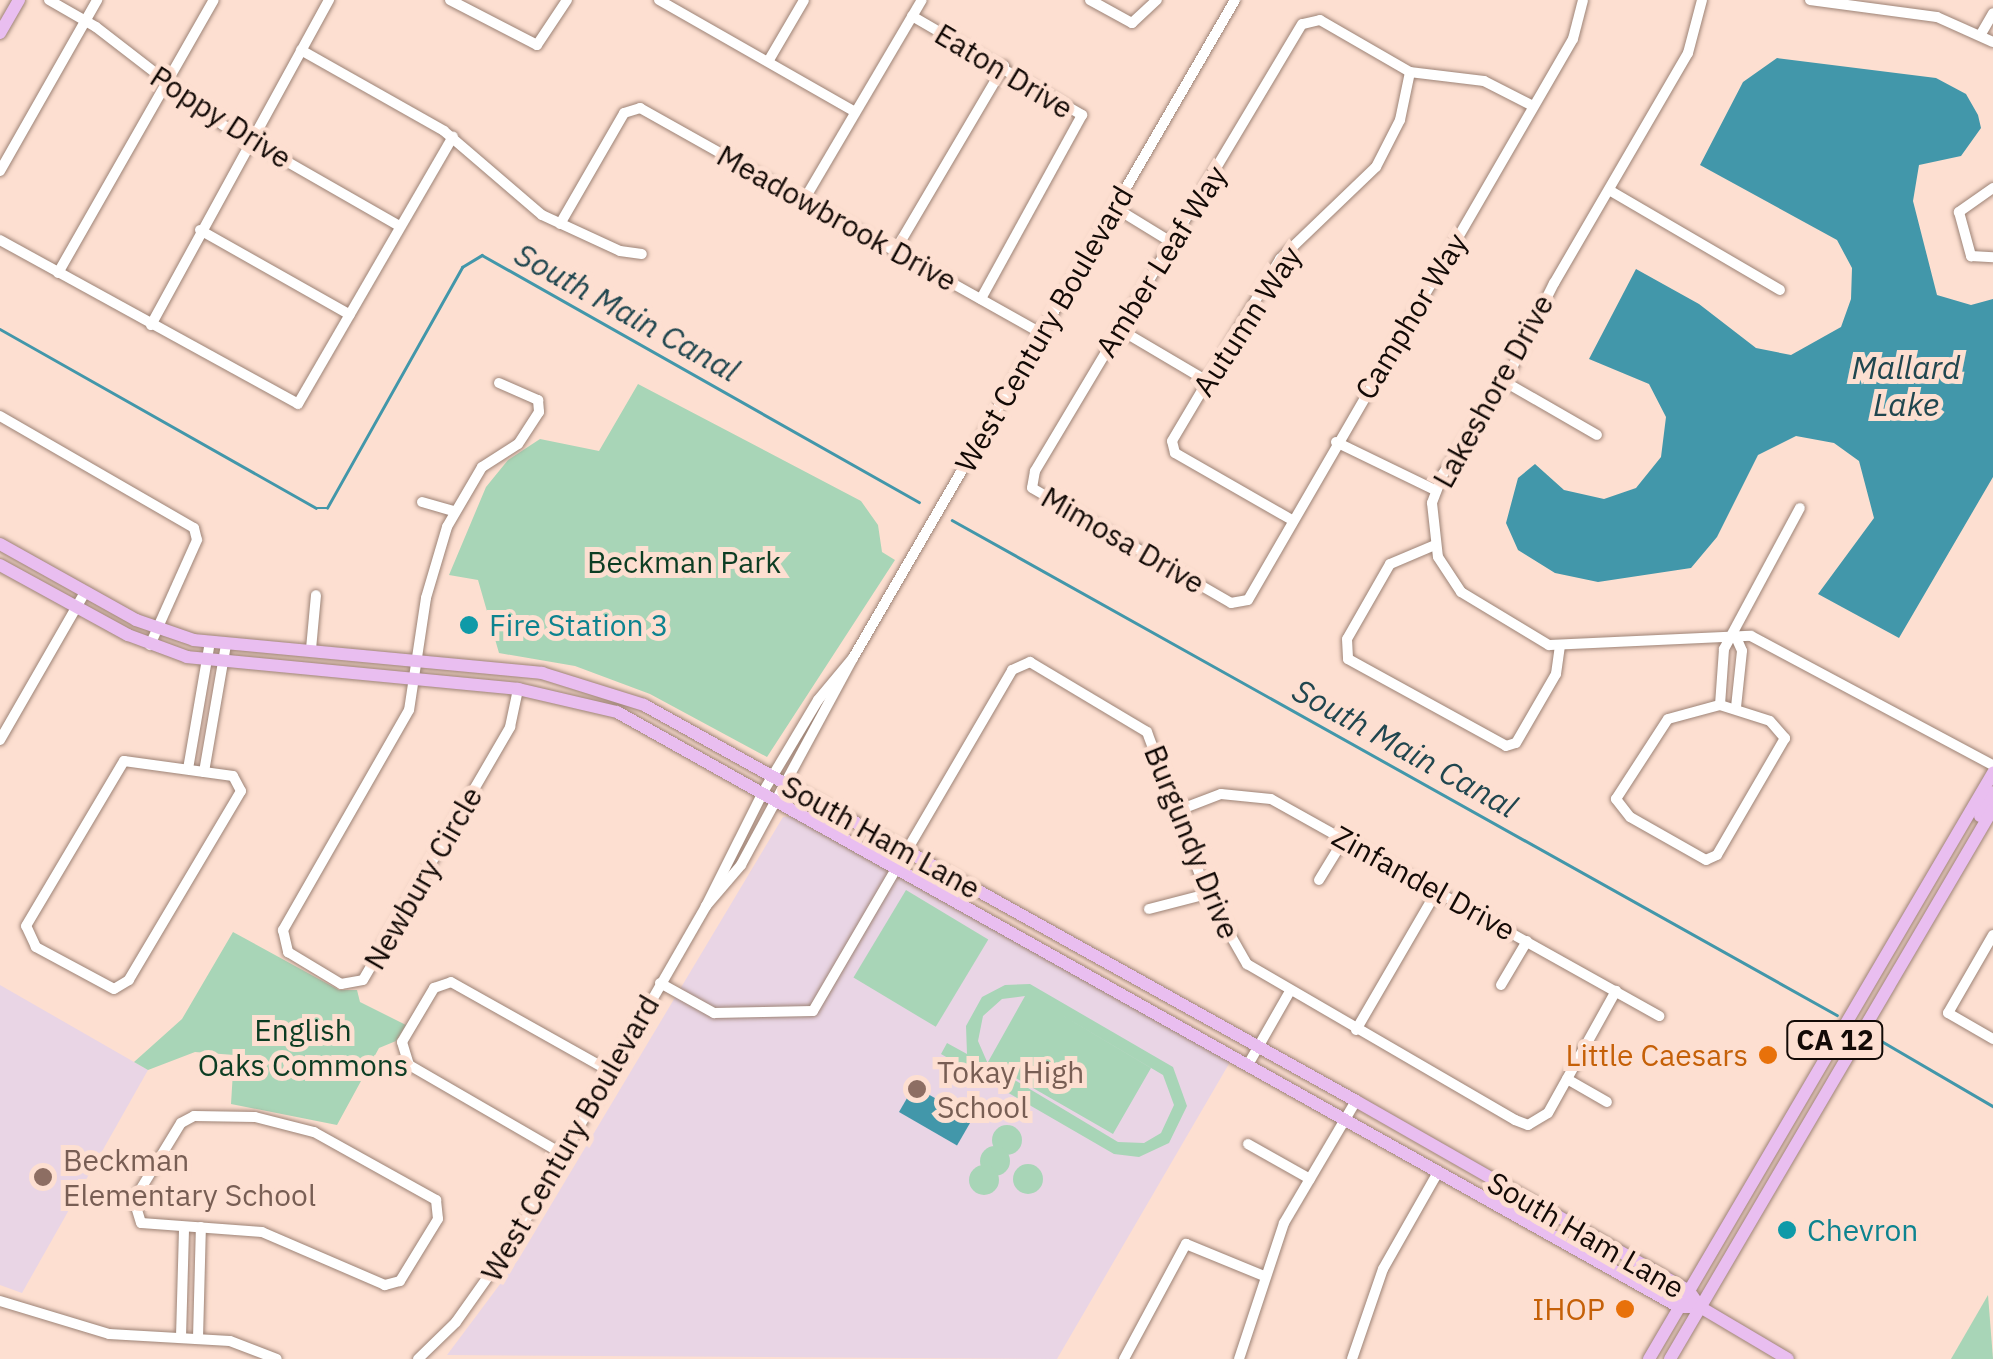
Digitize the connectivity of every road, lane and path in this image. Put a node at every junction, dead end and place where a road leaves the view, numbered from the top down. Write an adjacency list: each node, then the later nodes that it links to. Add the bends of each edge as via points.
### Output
1 (19, 0): 22 (main road)
2 (49, 0): 21 (street, Poppy Drive)
3 (98, 0): 21 (street)
4 (214, 0): 29 (street)
5 (329, 0): 25 (street)
6 (450, 0): 7 (street, via 538,45)
7 (567, 0)
8 (659, 0): 26 (street)
9 (804, 0): 26 (street)
10 (922, 0): 20 (street)
11 (1090, 0): 17 (street, via 1132,23)
12 (1234, 0): 38 (street, West Century Boulevard)
13 (1584, 0): 30 (street, Camphor Way, via 1572,39)
14 (1702, 0): 36 (street, Lakeshore Drive, via 1688,54)
15 (1810, 0): 18 (street)
16 (1910, 0): 18 (street)
17 (1155, 3)
18 (1909, 14): 23 (street)
19 (1993, 14): 23 (street)
20 (912, 16): 27 (street, Eaton Drive); 31 (street)
21 (85, 22): 29 (street, Poppy Drive); 34 (street)
22 (0, 33)
23 (1981, 34): 24 (street)
24 (1993, 42)
25 (301, 50): 32 (street); 33 (street)
26 (768, 60): 31 (street)
27 (1004, 66): 44 (street); 49 (street, Eaton Drive, via 1079,110 1078,132)
28 (1410, 72): 30 (street, via 1484,81); 43 (street, Amber Leaf Way, via 1320,20 1302,24); 54 (street, Autumn Way, via 1400,120 1376,167 1289,247)
29 (165, 83): 33 (street, Poppy Drive); 47 (street)
30 (1533, 106): 59 (street, Camphor Way)
31 (855, 112): 37 (street)
32 (453, 137): 39 (street, via 524,202); 40 (street)
33 (250, 141): 40 (street, Poppy Drive); 41 (street)
34 (0, 170)
35 (1993, 188): 46 (street, via 1959,212 1971,256)
36 (1608, 190): 48 (street); 55 (street, Lakeshore Drive)
37 (804, 200): 39 (street, Meadowbrook Drive, via 631,108); 44 (street, Meadowbrook Drive)
38 (1114, 207): 43 (street); 53 (street, West Century Boulevard)
39 (560, 224): 45 (street)
40 (399, 226): 50 (street)
41 (200, 230): 50 (street); 51 (street)
42 (0, 240): 47 (street)
43 (1171, 242): 52 (street, Amber Leaf Way)
44 (896, 251): 49 (street, Meadowbrook Drive)
45 (642, 254)
46 (1993, 257)
47 (58, 273): 51 (street)
48 (1780, 290)
49 (981, 299): 53 (street, Meadowbrook Drive)
50 (350, 315): 51 (street, via 298,404)
51 (151, 325)
52 (1118, 329): 54 (street); 60 (street, Amber Leaf Way)
53 (1042, 333): 80 (street, West Century Boulevard)
54 (1207, 381): 65 (street, Autumn Way, via 1172,442 1176,453)
55 (1504, 382): 58 (street); 61 (street, Lakeshore Drive)
56 (499, 383): 64 (street, via 538,400 538,412 518,444 482,467)
57 (0, 416): 73 (street, via 194,528 196,540)
58 (1597, 435)
59 (1336, 442): 61 (street); 65 (street, Camphor Way)
60 (1032, 485): 70 (street, Mimosa Drive)
61 (1435, 490): 67 (street, Lakeshore Drive)
62 (422, 502): 64 (street)
63 (1800, 508): 74 (street, via 1742,607)
64 (454, 512): 82 (street, via 435,561)
65 (1292, 520): 70 (street, Camphor Way, via 1252,596 1240,603)
66 (0, 544): 69 (main road, South Ham Lane)
67 (1434, 544): 78 (street, Lakeshore Drive, via 1460,592); 78 (street, via 1390,564 1347,639 1348,659 1506,746 1516,743 1556,674)
68 (0, 564): 72 (main road, South Ham Lane)
69 (85, 592): 72 (street); 73 (main road, South Ham Lane)
70 (1216, 594)
71 (316, 595): 79 (street)
72 (76, 608): 76 (main road, South Ham Lane); 88 (street)
73 (155, 628): 75 (main road, South Ham Lane); 76 (street)
74 (1735, 635): 78 (street); 86 (street, via 1724,649); 87 (street, via 1742,651); 89 (street, via 1771,644)
75 (210, 642): 77 (main road, South Ham Lane); 81 (street)
76 (150, 645): 81 (main road, South Ham Lane)
77 (226, 645): 79 (main road, South Ham Lane); 83 (street)
78 (1560, 648)
79 (311, 649): 82 (main road, South Ham Lane)
80 (853, 658): 93 (street, West Century Boulevard); 94 (street, West Century Boulevard)
81 (207, 660): 83 (main road, South Ham Lane); 90 (street)
82 (419, 661): 84 (street); 93 (main road, South Ham Lane, via 542,674 622,695)
83 (223, 662): 84 (main road, South Ham Lane); 91 (street)
84 (416, 679): 85 (main road, South Ham Lane); 85 (street, Newbury Circle, via 402,728 282,935 288,952 347,986 363,980 510,727)
85 (518, 689): 95 (main road, South Ham Lane, via 617,712)
86 (1720, 704): 87 (street); 87 (street, via 1668,719 1616,799 1630,818 1706,860 1718,855 1784,738 1770,720)
87 (1736, 707)
88 (0, 740)
89 (1993, 765)
90 (188, 769): 91 (street); 91 (street, via 130,760 118,766 30,916 31,942 110,988 122,987 247,780)
91 (204, 772)
92 (1993, 774): 133 (main road, CA 12)
93 (772, 777): 94 (main road, South Ham Lane); 95 (street, West Century Boulevard)
94 (787, 785): 97 (street, West Century Boulevard); 101 (main road, South Ham Lane)
95 (762, 792): 97 (main road, South Ham Lane); 107 (street, West Century Boulevard)
96 (1993, 792): 103 (main road, via 1958,854)
97 (778, 800): 102 (main road, South Ham Lane); 107 (street, West Century Boulevard, via 741,865)
98 (1993, 809): 103 (main road, CA 12)
99 (1178, 810): 100 (street, Zinfandel Drive, via 1221,794 1254,794); 101 (street, Burgundy Drive, via 1154,742 1137,722 1022,662); 106 (street, Burgundy Drive)
100 (1344, 839): 104 (street); 105 (street, Zinfandel Drive)
101 (907, 851): 102 (street); 119 (main road, South Ham Lane)
102 (898, 866): 112 (street, via 813,1011 714,1012); 120 (main road, South Ham Lane)
103 (1956, 872): 136 (main road, CA 12)
104 (1319, 880)
105 (1437, 890): 110 (street, Zinfandel Drive); 117 (street)
106 (1207, 894): 108 (street); 115 (street, Burgundy Drive, via 1236,952)
107 (706, 906): 112 (street, West Century Boulevard)
108 (1149, 910)
109 (1993, 935): 111 (street)
110 (1527, 941): 113 (street); 114 (street, Zinfandel Drive)
111 (1989, 950): 118 (street, via 1948,1013)
112 (660, 984): 121 (street, West Century Boulevard)
113 (1501, 985)
114 (1616, 991): 116 (street, Zinfandel Drive); 122 (street)
115 (1290, 993): 117 (street, Burgundy Drive); 119 (street)
116 (1660, 1016)
117 (1356, 1030): 122 (street, Burgundy Drive, via 1514,1120 1537,1123)
118 (1993, 1040)
119 (1259, 1046): 120 (street); 123 (main road, South Ham Lane)
120 (1249, 1063): 125 (main road, South Ham Lane)
121 (608, 1070): 127 (street, West Century Boulevard); 127 (street, via 451,982 434,988 402,1042 409,1066)
122 (1567, 1080): 124 (street)
123 (1356, 1101): 125 (street); 133 (main road, South Ham Lane)
124 (1607, 1102)
125 (1345, 1118): 128 (main road, South Ham Lane); 129 (street)
126 (1248, 1144): 129 (street)
127 (562, 1154): 141 (street, West Century Boulevard, via 475,1298)
128 (1438, 1172): 135 (main road, South Ham Lane); 144 (street, via 1382,1268)
129 (1310, 1179): 132 (street)
130 (184, 1227): 131 (street); 131 (street, via 130,1220 134,1200 181,1122 194,1116 256,1117 314,1132 440,1208 394,1284 262,1232); 138 (street)
131 (200, 1227): 139 (street)
132 (1264, 1276): 142 (street, via 1186,1244); 143 (street)
133 (1688, 1291): 135 (main road, CA 12); 136 (main road, South Ham Lane)
134 (3, 1302): 137 (street); 138 (street, via 109,1334)
135 (1679, 1308): 136 (main road, South Ham Lane); 145 (main road, CA 12)
136 (1700, 1308): 146 (main road, CA 12); 147 (main road, South Ham Lane)
137 (0, 1316)
138 (181, 1338): 139 (street)
139 (198, 1338): 140 (street, via 251,1346)
140 (276, 1359)
141 (418, 1359)
142 (1124, 1359)
143 (1240, 1359)
144 (1352, 1359)
145 (1649, 1359)
146 (1670, 1359)
147 (1788, 1359)

